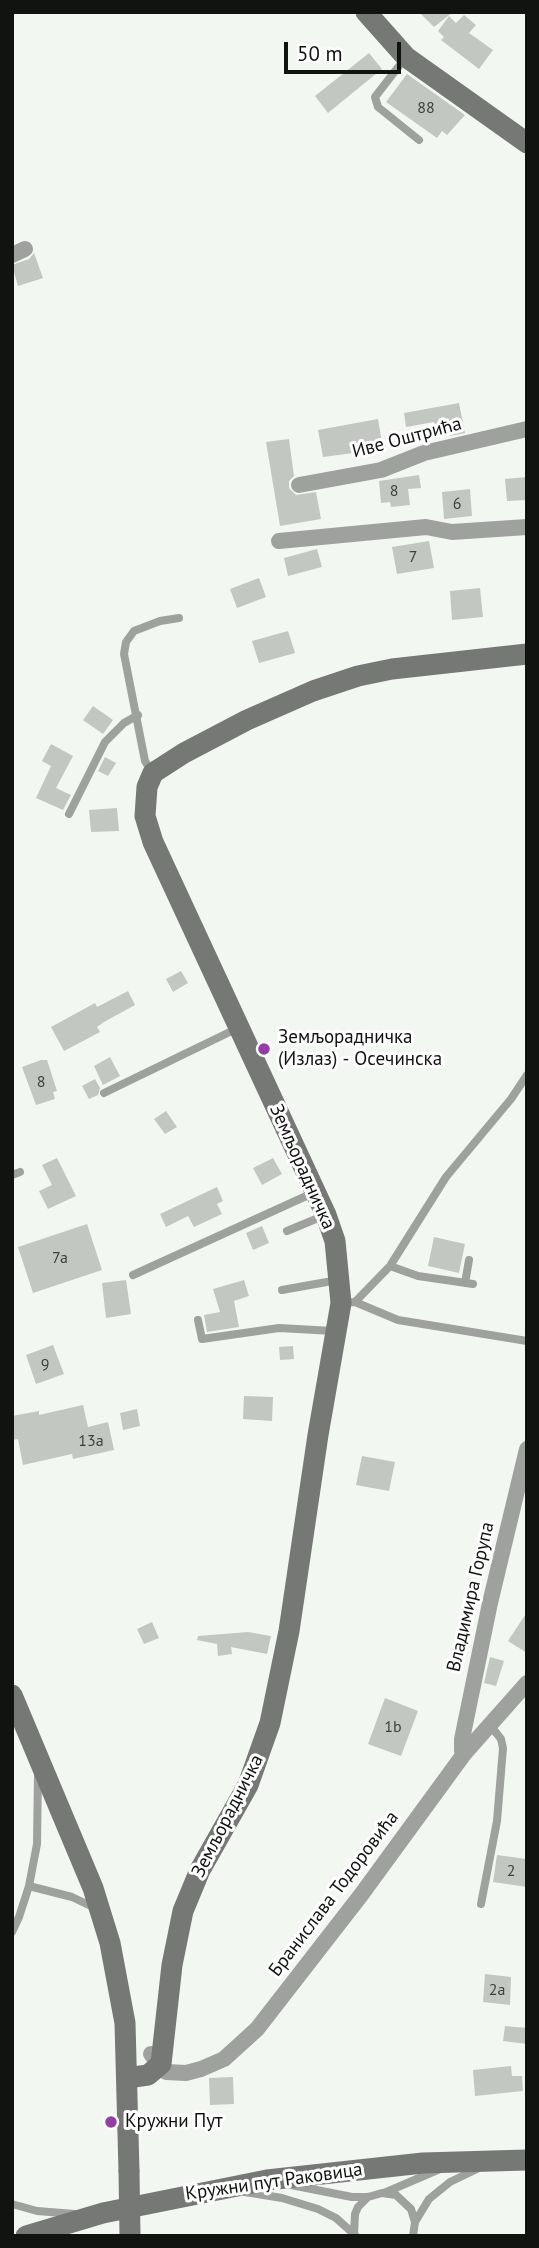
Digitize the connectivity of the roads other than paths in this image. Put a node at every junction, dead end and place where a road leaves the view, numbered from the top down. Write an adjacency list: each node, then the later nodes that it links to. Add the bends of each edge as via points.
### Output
1 (366, 12): 2 (street)
2 (406, 57): 3 (lane, via 375,97 378,107); 4 (street)
3 (419, 140)
4 (527, 144)
5 (527, 429): 6 (street, Иве Оштрића, via 424,453 381,470)
6 (299, 485)
7 (527, 527): 8 (street, via 452,533 426,527)
8 (279, 541)
9 (180, 618): 11 (lane, via 134,631 126,642 124,653)
10 (527, 654): 12 (street, via 412,666 338,682 247,720)
11 (138, 715): 12 (lane, via 145,761); 13 (lane, via 105,742)
12 (153, 773): 14 (street, Земљорадничка, via 145,794 147,824)
13 (69, 814)
14 (238, 1028): 16 (lane); 17 (street, Земљорадничка)
15 (526, 1079): 21 (lane, via 446,1177)
16 (104, 1093)
17 (314, 1192): 18 (street, Земљорадничка); 22 (lane)
18 (326, 1214): 19 (lane); 23 (street, Земљорадничка, via 335,1241)
19 (287, 1231)
20 (469, 1260): 21 (lane, via 469,1284 418,1276)
21 (390, 1266): 25 (lane)
22 (133, 1275)
23 (339, 1279): 24 (lane); 25 (street, Земљорадничка)
24 (282, 1290)
25 (348, 1303): 27 (street, Земљорадничка); 28 (lane, via 398,1320)
26 (198, 1320): 27 (lane, via 202,1339 279,1328)
27 (336, 1331): 39 (street, Земљорадничка, via 270,1723 248,1785 200,1870 183,1911)
28 (527, 1340)
29 (527, 1449): 33 (street, Владимира Горупа, via 461,1739)
30 (527, 1683): 32 (street, Бранислава Тодоровића)
31 (12, 1695): 34 (street)
32 (490, 1725): 33 (street, Бранислава Тодоровића); 36 (lane, via 503,1748 497,1821)
33 (464, 1754): 39 (street, Бранислава Тодоровића, via 257,2029 224,2059 201,2069 173,2074)
34 (37, 1758): 35 (lane, via 37,1844); 37 (street)
35 (29, 1886): 37 (lane); 38 (lane)
36 (481, 1904)
37 (101, 1911): 40 (street, via 117,1972)
38 (12, 1932)
39 (158, 2055): 40 (street)
40 (127, 2067): 52 (street, bridge)
41 (516, 2160): 42 (street, Кружни пут Раковица); 49 (lane, via 480,2168 450,2182 429,2199)
42 (458, 2161): 43 (street, Кружни пут Раковица); 45 (lane)
43 (267, 2180): 44 (street, Кружни пут Раковица); 46 (lane)
44 (214, 2189): 48 (street, Кружни пут Раковица); 50 (lane, via 318,2208)
45 (382, 2193): 46 (lane); 49 (lane, via 402,2199)
46 (369, 2197): 50 (lane, via 355,2214)
47 (12, 2204): 48 (lane, via 37,2211)
48 (99, 2214): 51 (street, Кружни пут Раковица)
49 (415, 2222): 53 (lane)
50 (355, 2235)
51 (26, 2236)
52 (130, 2236)
53 (413, 2236)

